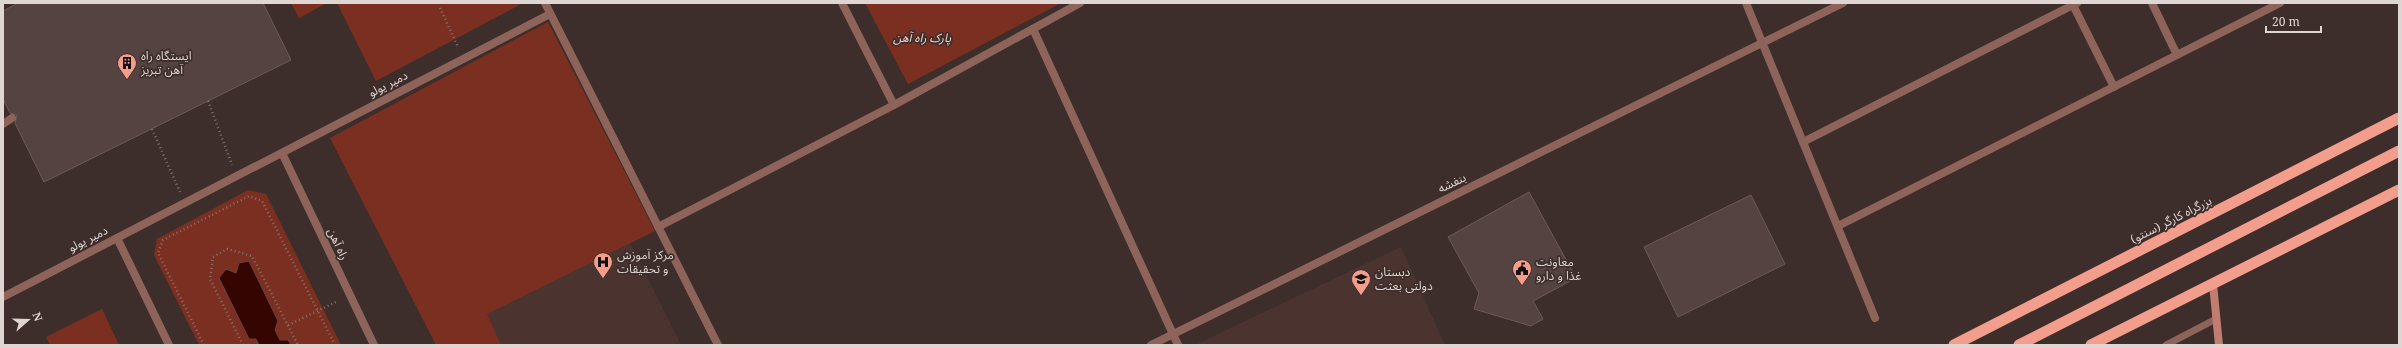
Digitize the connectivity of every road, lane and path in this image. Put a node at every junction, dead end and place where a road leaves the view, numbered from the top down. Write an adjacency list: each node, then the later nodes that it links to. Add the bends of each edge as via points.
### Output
1 (545, 3): 10 (street)
2 (842, 3): 17 (street)
3 (1080, 3): 11 (street)
4 (1746, 3): 12 (street)
5 (1843, 3): 12 (street, بنفشه)
6 (2152, 3): 13 (street)
7 (2280, 3): 13 (street)
8 (2074, 4): 15 (street); 22 (street)
9 (440, 8): 14 (path)
10 (550, 14): 14 (street, دمیر یولو); 29 (street)
11 (1033, 29): 17 (street); 38 (street)
12 (1762, 43): 22 (street); 38 (street, بنفشه)
13 (2177, 55): 15 (street)
14 (463, 59): 24 (street, دمیر یولو)
15 (2114, 87): 28 (street)
16 (208, 101): 25 (path)
17 (894, 105): 29 (street)
18 (12, 118): 20 (street)
19 (2399, 118): 48 (highway, بزرگراه کارگر (سنتو))
20 (3, 124)
21 (152, 129): 27 (path)
22 (1803, 142): 28 (street)
23 (2399, 151): 49 (highway)
24 (282, 153): 25 (street, دمیر یولو); 32 (street, راه آهن)
25 (236, 176): 27 (street, دمیر یولو)
26 (2399, 190): 31 (highway)
27 (185, 203): 30 (street, دمیر یولو)
28 (1838, 226): 35 (street)
29 (658, 227): 45 (street)
30 (117, 238): 33 (street, دمیر یولو); 39 (street)
31 (2213, 284): 36 (main road); 50 (highway)
32 (350, 295): 34 (path); 44 (street, راه آهن)
33 (3, 297)
34 (318, 311): 37 (path); 40 (path, via 262,201 249,196 163,240 158,253); 43 (path)
35 (1876, 318)
36 (2216, 319): 51 (lane); 52 (main road)
37 (288, 325): 41 (path, via 252,256 227,249 213,257 210,280); 42 (path)
38 (1173, 334): 46 (street, بنفشه); 47 (street)
39 (168, 345)
40 (204, 345)
41 (243, 345)
42 (298, 345)
43 (335, 345)
44 (374, 345)
45 (718, 345)
46 (1151, 345)
47 (1178, 345)
48 (1954, 345)
49 (2019, 345)
50 (2091, 345)
51 (2166, 345)
52 (2219, 345)

